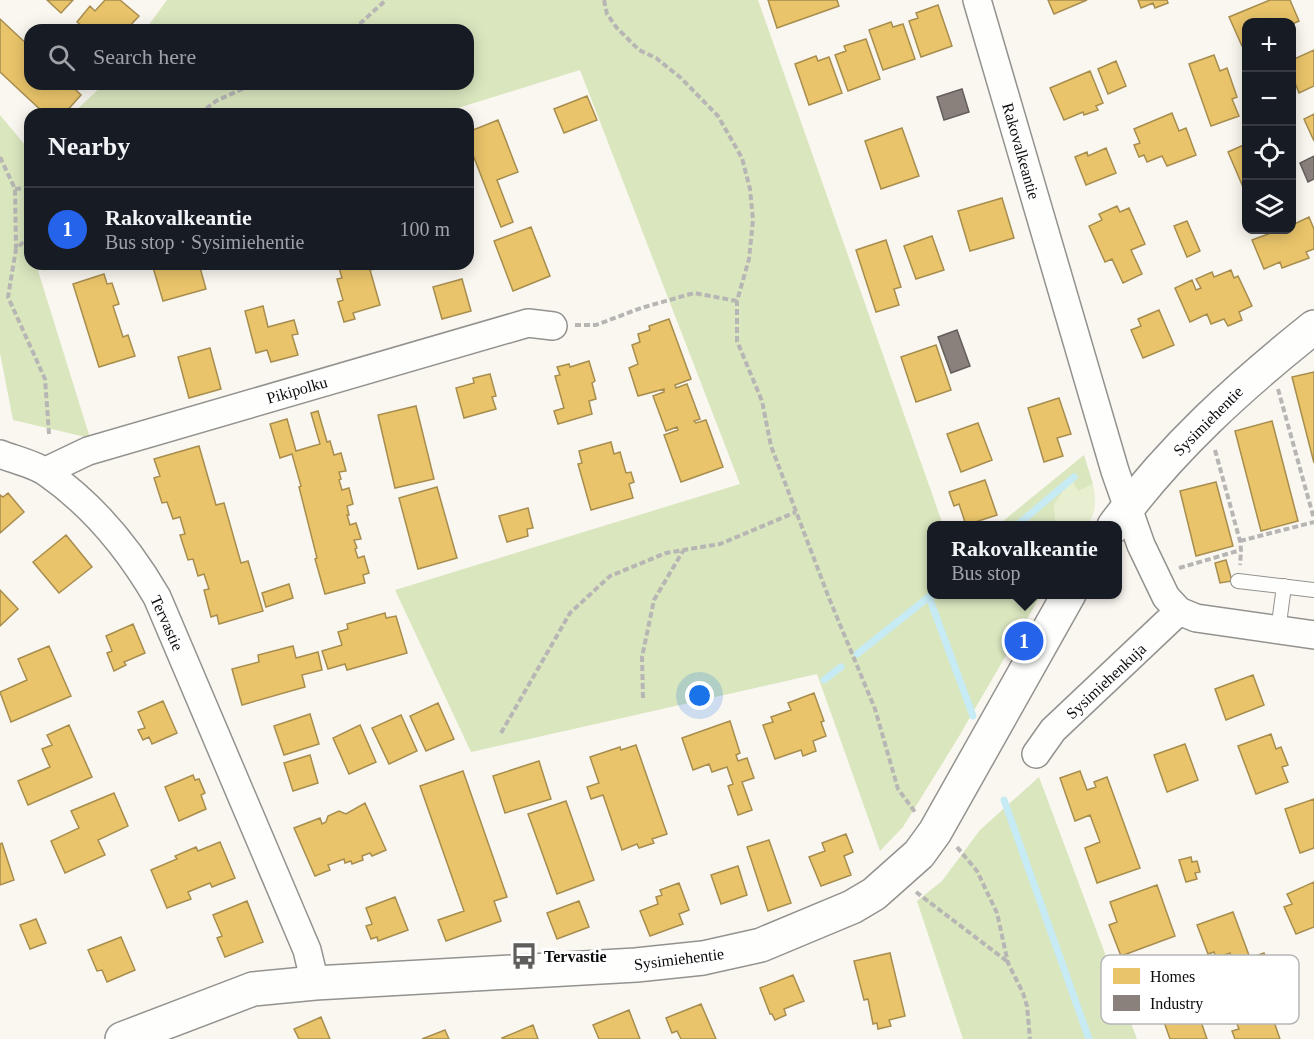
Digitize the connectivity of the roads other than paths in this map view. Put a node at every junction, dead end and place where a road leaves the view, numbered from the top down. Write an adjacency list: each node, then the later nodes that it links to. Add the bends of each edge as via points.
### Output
1 (977, 0): 6 (street, Rakovalkeantie)
2 (553, 326): 5 (street, Pikipolku, via 528,323 88,451)
3 (1314, 327): 6 (street, Sysimiehentie, via 1201,425)
4 (0, 454): 5 (street, Tervastie)
5 (46, 471): 15 (street, Tervastie, via 86,505 122,544 157,597 307,950)
6 (1120, 517): 11 (street, Rakovalkeantie, via 1166,597)
7 (1238, 581): 8 (lane)
8 (1284, 586): 9 (lane); 12 (lane)
9 (1314, 590)
10 (1066, 599): 15 (street, Sysimiehentie, via 935,832 899,874 852,907 761,945 703,958)
11 (1179, 611): 12 (street, via 1213,622); 14 (street, Sysimiehenkuja, via 1053,730)
12 (1278, 631): 13 (street)
13 (1314, 635)
14 (1036, 754)
15 (315, 983): 16 (street, Sysimiehentie, via 254,989)
16 (122, 1039)

